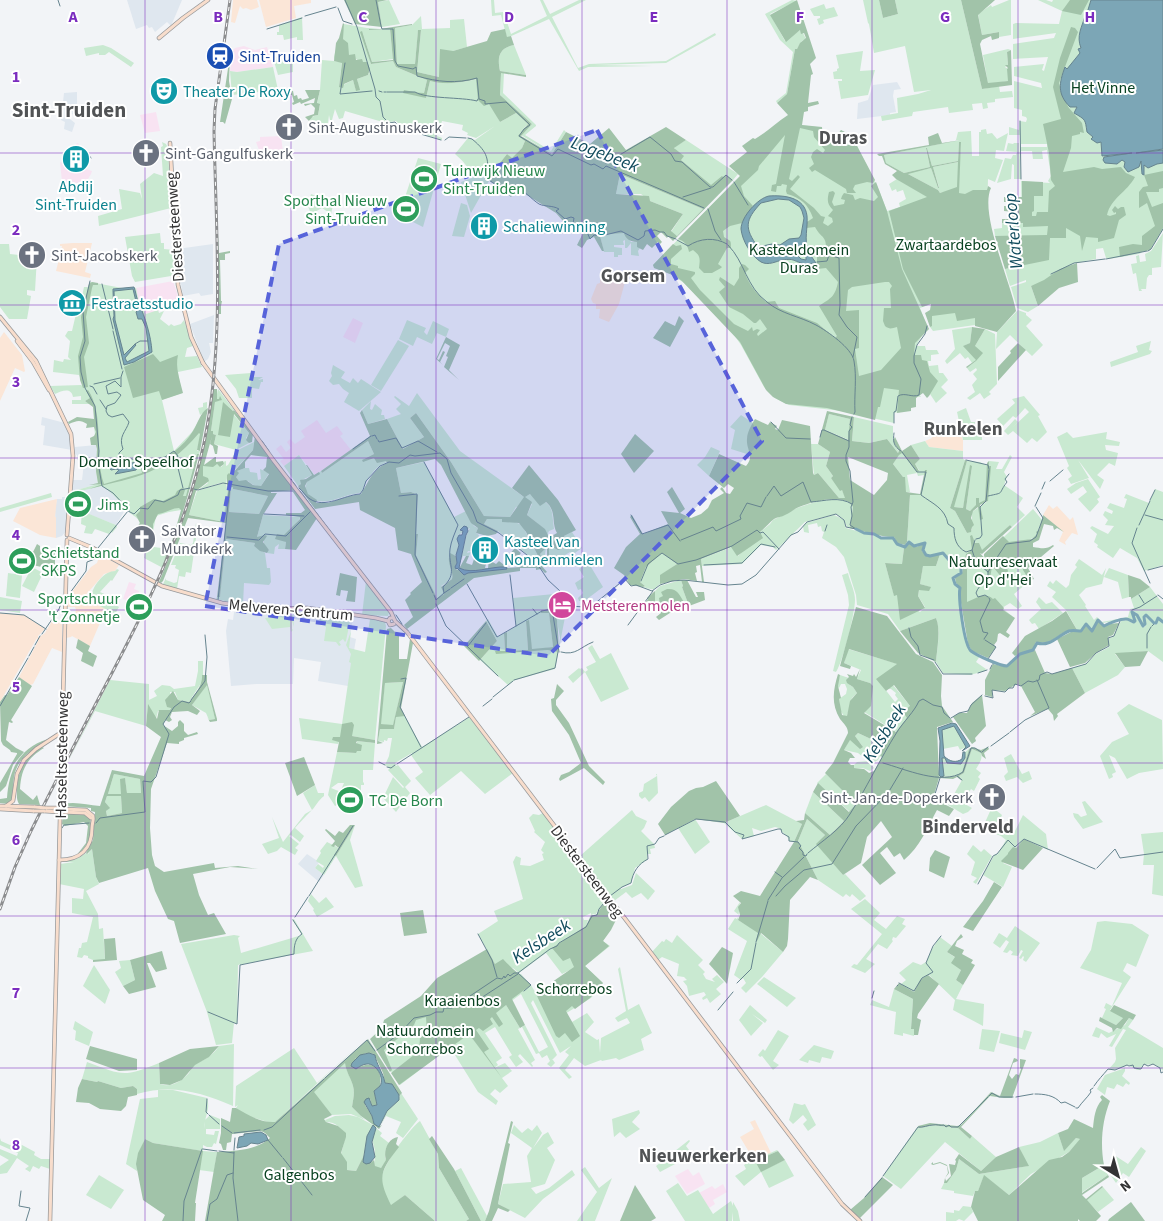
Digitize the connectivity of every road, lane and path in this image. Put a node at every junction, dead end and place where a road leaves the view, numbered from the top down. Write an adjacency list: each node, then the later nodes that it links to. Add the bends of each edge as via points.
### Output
1 (208, 0): 2 (main road)
2 (159, 38)
3 (170, 145): 6 (main road, Diestersteenweg, via 178,285 191,337 202,363 391,612)
4 (0, 317): 5 (main road, Hasseltsesteenweg, via 32,360 72,439)
5 (68, 538): 6 (main road, Melveren-Centrum, via 162,586 222,603 266,609 307,608); 7 (main road, Hasseltsesteenweg)
6 (392, 620): 15 (main road, Diestersteenweg, via 409,636 780,1123 844,1206)
7 (62, 734): 8 (main road, via 24,760 17,774); 13 (main road, Hasseltsesteenweg)
8 (15, 797): 9 (main road); 11 (main road, via 16,803)
9 (6, 806): 10 (main road); 11 (main road)
10 (0, 807): 12 (main road)
11 (23, 807): 12 (main road)
12 (35, 809): 13 (main road, bridge, via 76,811 91,817 91,838 85,851 73,858)
13 (59, 860): 14 (main road, Hasseltsesteenweg)
14 (50, 1221)
15 (860, 1221)

